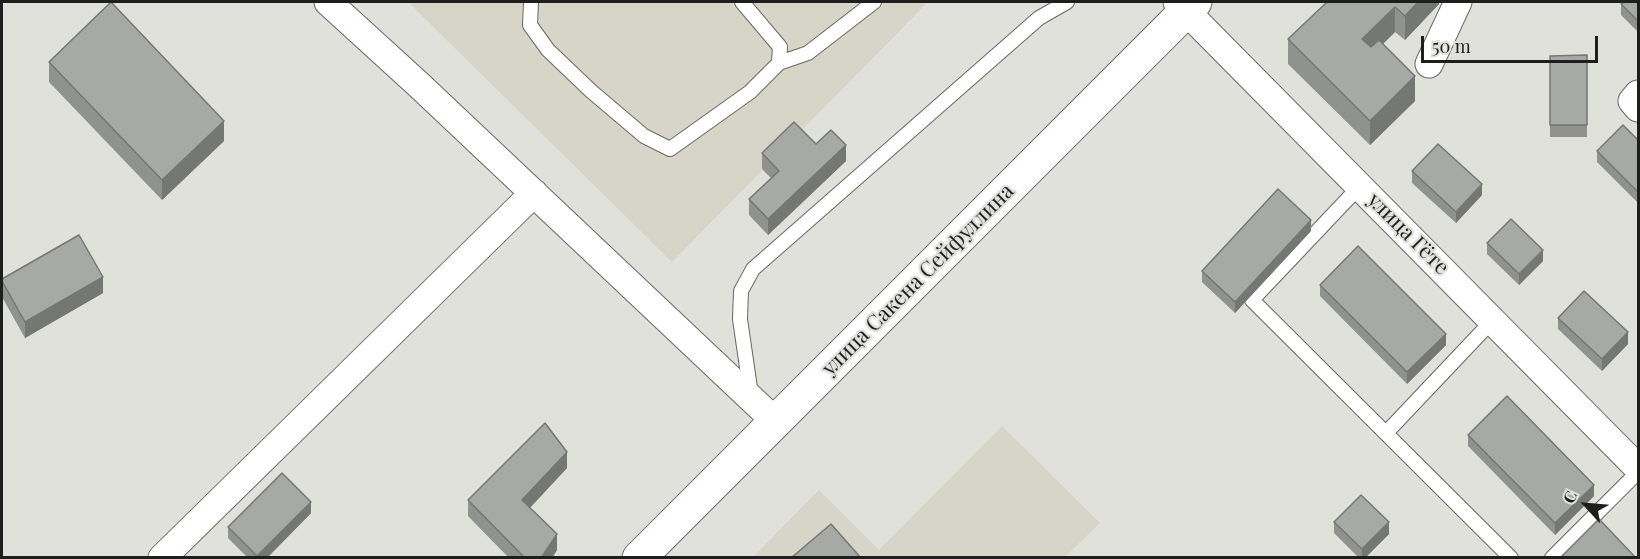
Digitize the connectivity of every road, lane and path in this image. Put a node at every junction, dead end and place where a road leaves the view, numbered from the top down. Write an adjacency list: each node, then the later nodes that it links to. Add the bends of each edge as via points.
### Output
1 (328, 2): 13 (street)
2 (531, 2): 8 (lane, via 530,26 548,50 644,136 670,149 750,92)
3 (742, 2): 8 (lane, via 780,47)
4 (874, 2): 8 (lane, via 808,53)
5 (1066, 2): 15 (lane, via 1038,18 753,269 741,291 740,319)
6 (1458, 2): 9 (street)
7 (1187, 4): 12 (street, улица Гёте); 16 (street, улица Сакена Сейфуллина)
8 (779, 63)
9 (1429, 64)
10 (1638, 94): 11 (street, via 1632,101)
11 (1638, 108)
12 (1360, 186): 14 (street, улица Гёте); 17 (lane, via 1252,300)
13 (534, 193): 15 (street); 19 (street)
14 (1493, 320): 17 (lane); 18 (street, улица Гёте)
15 (752, 400): 16 (street)
16 (776, 422): 20 (street, улица Сакена Сейфуллина)
17 (1386, 433): 21 (lane)
18 (1638, 470): 22 (lane)
19 (162, 558)
20 (639, 558)
21 (1511, 558)
22 (1552, 558)

